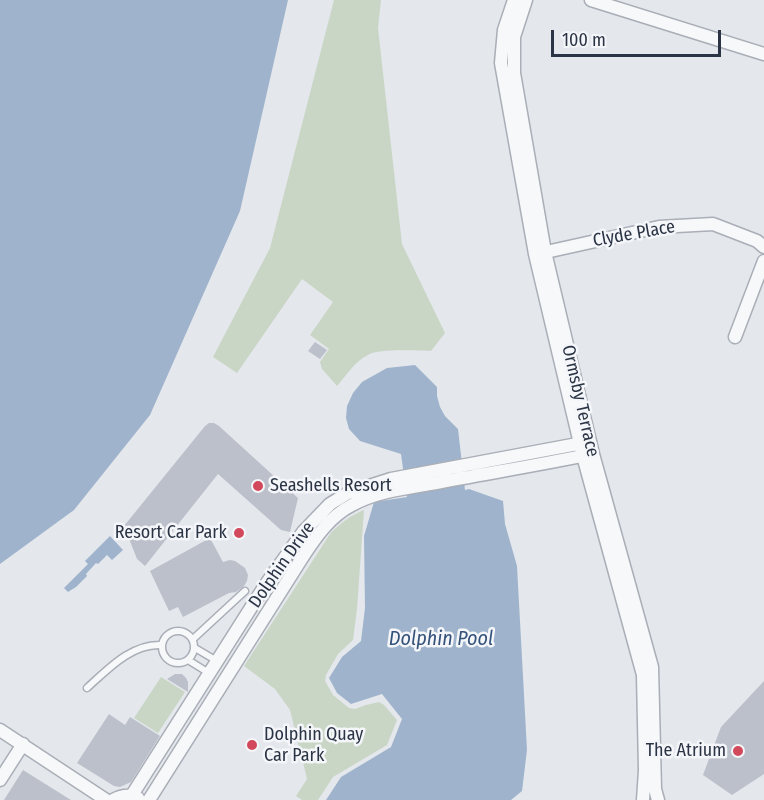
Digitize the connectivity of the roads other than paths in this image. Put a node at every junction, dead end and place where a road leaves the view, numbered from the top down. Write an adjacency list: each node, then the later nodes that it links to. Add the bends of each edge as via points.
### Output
1 (514, 0): 6 (street, Ormsby Terrace, via 504,30 501,63)
2 (526, 0): 6 (street, Ormsby Terrace, via 514,37 514,73)
3 (591, 0): 4 (street)
4 (763, 51)
5 (764, 247): 6 (street, Clyde Place, via 713,224 659,227)
6 (540, 253): 9 (street, Ormsby Terrace)
7 (764, 261): 8 (street)
8 (735, 337)
9 (585, 442): 10 (street, Ormsby Terrace); 11 (street, Dolphin Drive)
10 (588, 455): 11 (street, Dolphin Drive); 27 (street, Ormsby Terrace, via 643,675); 28 (street, Ormsby Terrace, via 652,667)
11 (376, 489): 17 (street, Dolphin Drive, via 356,489 316,517 290,549); 26 (street, Dolphin Drive, via 344,509 314,540)
12 (245, 591): 13 (lane)
13 (193, 639): 14 (lane, via 180,630 165,637); 15 (lane)
14 (162, 645): 16 (lane, via 170,661); 19 (lane, via 150,645 116,661)
15 (195, 648): 16 (lane); 17 (lane)
16 (188, 660): 18 (lane)
17 (217, 661): 18 (street, Dolphin Drive)
18 (209, 673): 23 (street, Dolphin Drive)
19 (87, 688)
20 (0, 730): 21 (street)
21 (22, 744): 22 (street); 24 (street)
22 (0, 780)
23 (137, 798): 25 (street, via 119,796)
24 (106, 800)
25 (113, 800)
26 (149, 800)
27 (644, 800)
28 (658, 800)

